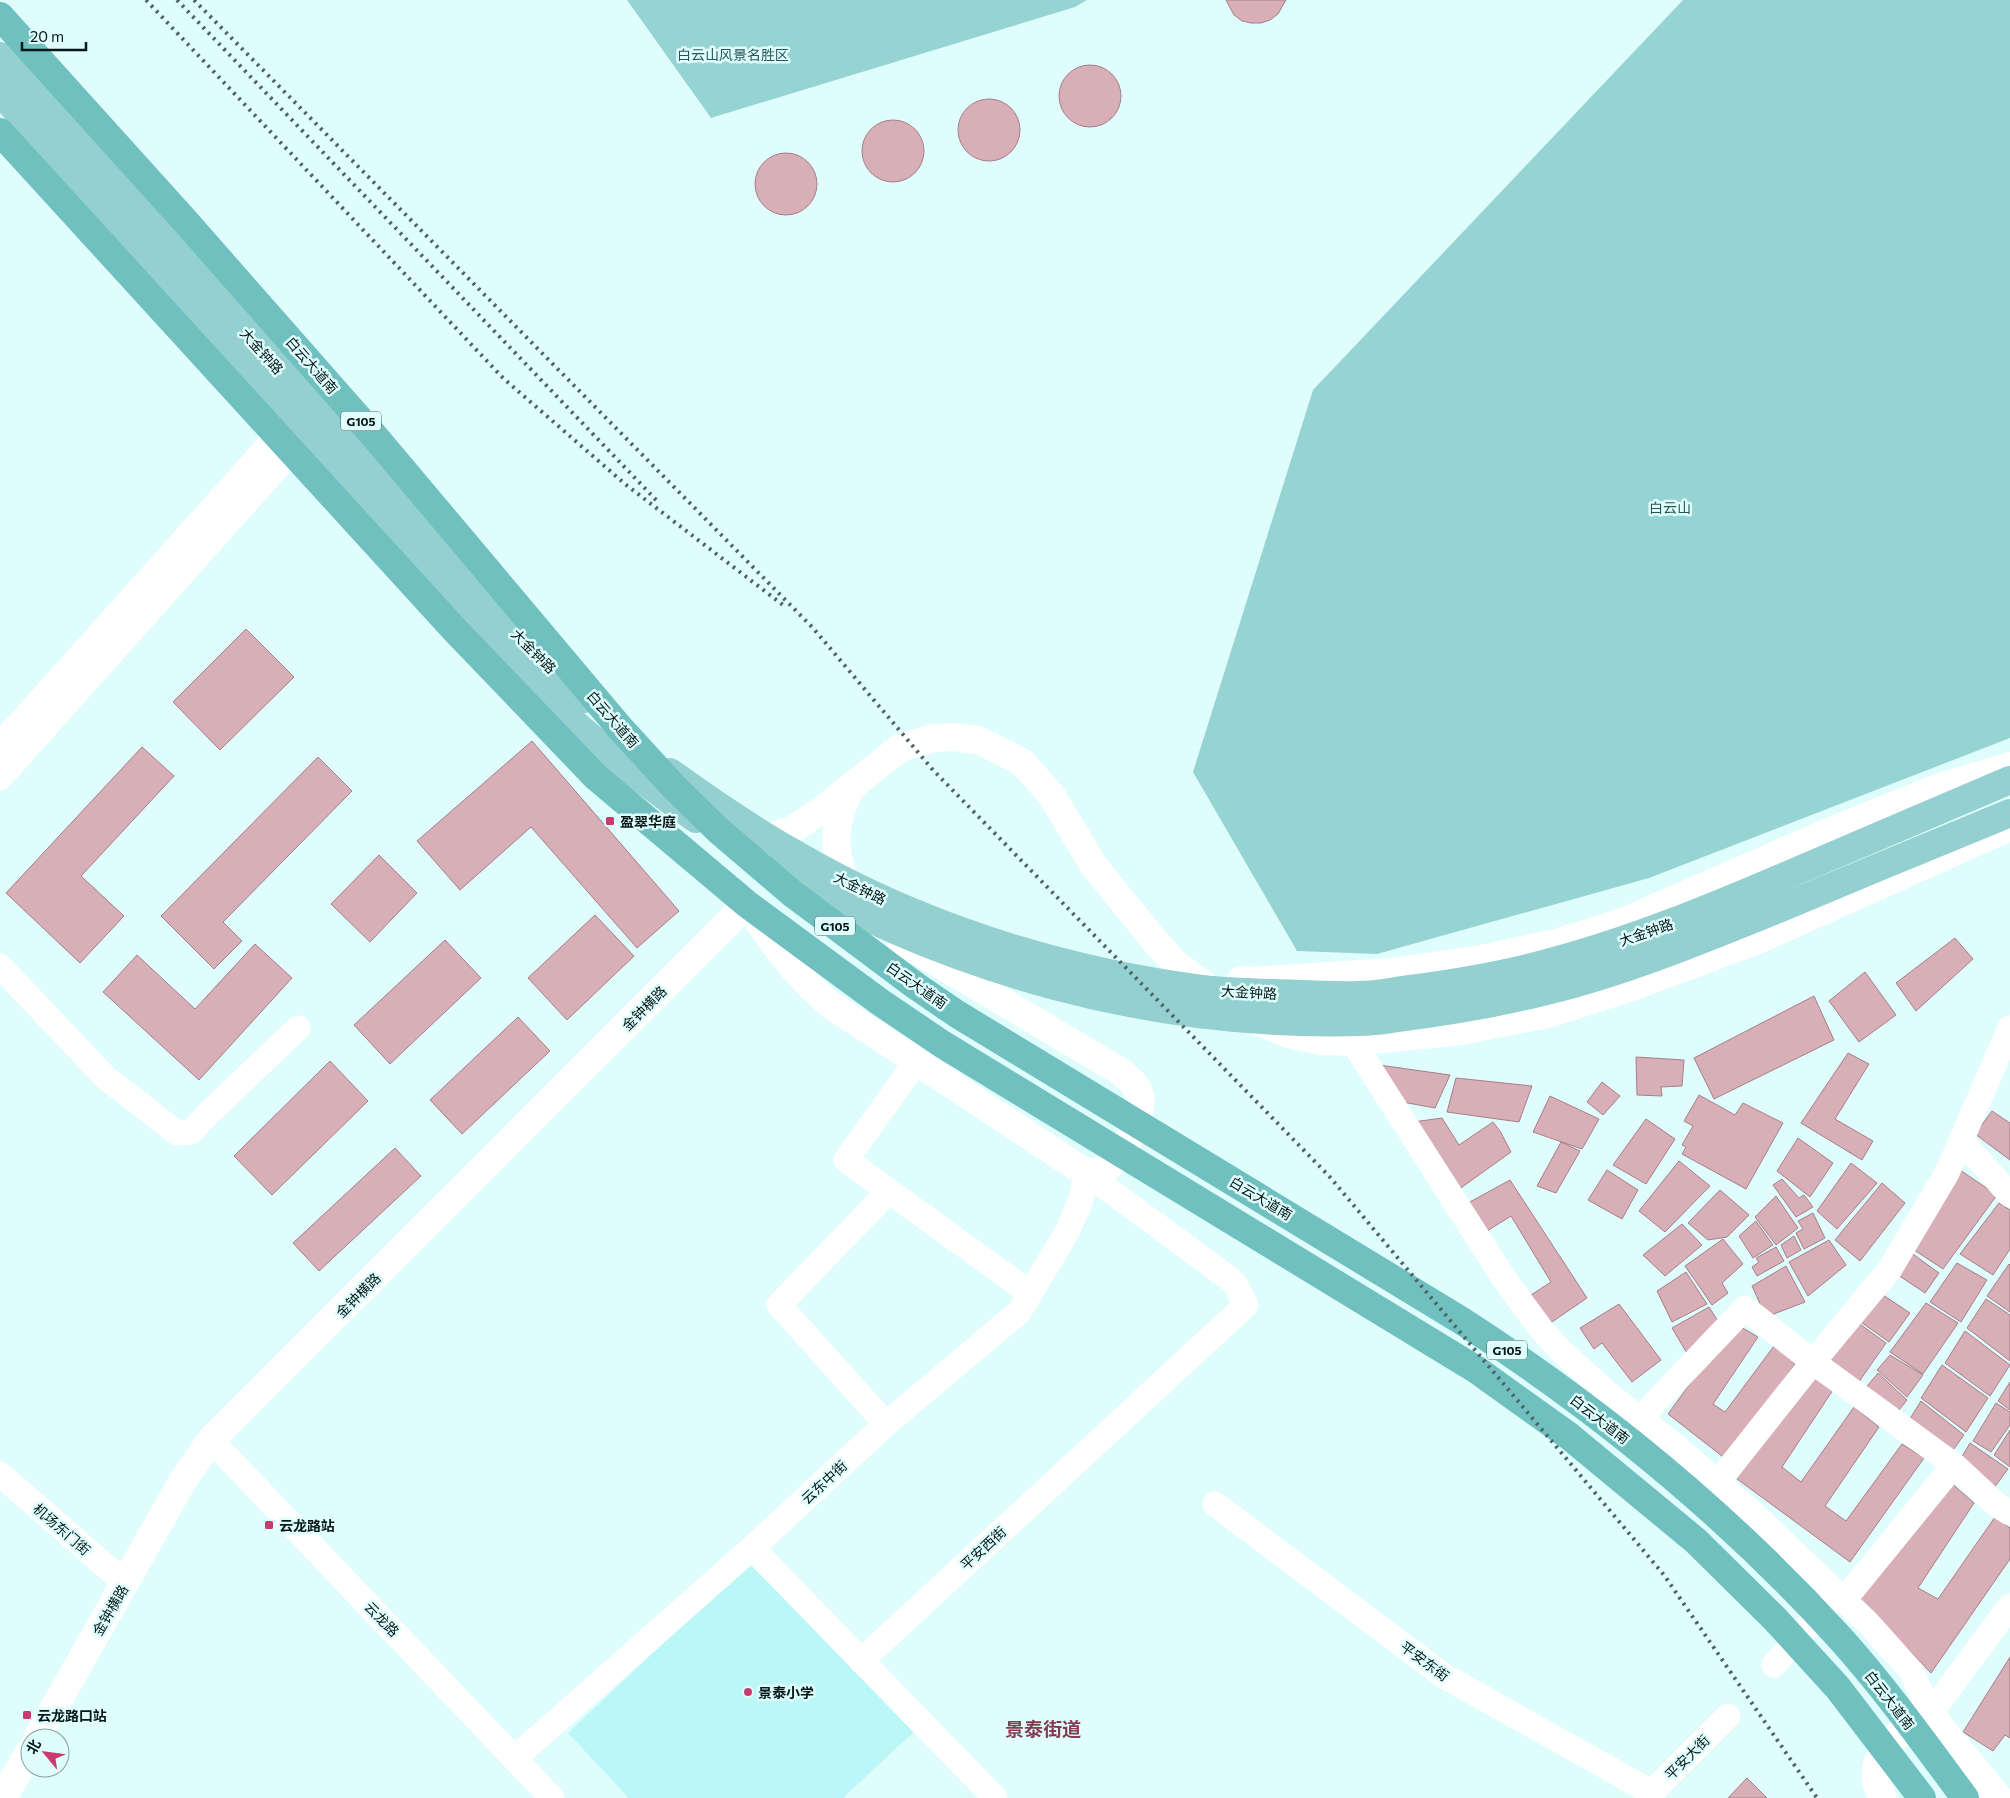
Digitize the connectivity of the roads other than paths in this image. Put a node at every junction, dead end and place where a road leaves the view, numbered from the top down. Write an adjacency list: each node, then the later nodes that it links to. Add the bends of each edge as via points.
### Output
1 (0, 16): 13 (highway, 白云大道南 / G105, via 382,445 620,728)
2 (5, 62): 9 (main road, 大金钟路, via 510,627 586,702 659,764 749,826 830,873 940,923 1118,976 1206,989 1362,995 1420,988 1488,978 1543,965 1663,927)
3 (0, 92): 11 (main road, 大金钟路, via 458,605 560,711 658,793 757,859 867,917 959,957 1084,994 1203,1016 1363,1022 1423,1014 1493,1004 1550,991 1672,952)
4 (0, 132): 5 (highway, G105)
5 (285, 443): 6 (street); 8 (street); 14 (highway, G105, via 454,629 590,771)
6 (0, 745)
7 (2010, 766): 16 (street, via 1937,788 1625,921 1556,943 1473,960 1329,977 1250,981 1202,975)
8 (0, 778)
9 (2010, 780)
10 (852, 786): 13 (street, via 792,830 771,836 742,838); 15 (street, via 842,804 836,828 837,858); 16 (street, via 900,748 933,738 978,740 1022,762 1052,796 1094,866)
11 (2010, 813)
12 (2010, 827): 20 (street, via 1753,942 1632,987 1548,1014 1460,1031)
13 (718, 830): 15 (street); 53 (highway, 白云大道南 / G105, via 825,919 958,1014 1413,1290 1521,1360 1580,1403 1675,1480 1754,1550 1805,1602 1872,1677)
14 (747, 904): 21 (street, via 810,988 837,1010); 30 (street, 金钟横路); 52 (highway, G105, via 942,1044 1477,1370 1569,1436 1696,1541 1775,1619 1838,1688)
15 (854, 913): 23 (street, via 1121,1072 1134,1083 1140,1096 1140,1114 1130,1136 1110,1166 1100,1172)
16 (1176, 964): 20 (street, via 1242,1014 1288,1034 1322,1041)
17 (0, 966): 18 (street, via 105,1077 177,1133 191,1132)
18 (298, 1028)
19 (2010, 1028): 22 (street)
20 (1354, 1042): 33 (street, via 1503,1276 1541,1329 1607,1393)
21 (916, 1062): 23 (street); 24 (street, via 846,1160)
22 (1961, 1140): 25 (street); 27 (street, via 1947,1173 1890,1269)
23 (1086, 1173): 26 (street, 云东中街, via 1081,1200 1067,1232); 40 (street, 平安西街, via 1234,1282 1246,1305)
24 (889, 1191): 26 (street); 29 (street, via 779,1305)
25 (2010, 1195)
26 (1030, 1293): 29 (street, 云东中街, via 1019,1312)
27 (1813, 1362): 28 (street, via 1745,1308); 31 (street); 33 (street)
28 (1651, 1407)
29 (886, 1424): 36 (street, 云东中街)
30 (211, 1440): 37 (street, 金钟横路, via 182,1482); 45 (street, 云龙路)
31 (1954, 1465): 35 (street); 38 (street)
32 (0, 1474): 37 (street, 机场东门街)
33 (1718, 1482): 38 (street)
34 (1214, 1504): 47 (street, 平安东街, via 1444,1676)
35 (2010, 1513)
36 (752, 1548): 40 (street); 45 (street, 云东中街)
37 (125, 1583): 44 (street, 金钟横路)
38 (1845, 1591): 41 (street); 42 (street, via 1912,1672)
39 (2010, 1606): 42 (street)
40 (861, 1661): 50 (street)
41 (1774, 1665)
42 (1930, 1714): 51 (street, via 1888,1743 1877,1763 1876,1776); 54 (street)
43 (1728, 1716): 47 (street, 平安大街)
44 (43, 1728)
45 (514, 1758): 49 (street, 云龙路)
46 (20, 1768): 48 (street)
47 (1648, 1795)
48 (3, 1798)
49 (552, 1798)
50 (995, 1798)
51 (1883, 1798)
52 (1922, 1798)
53 (1965, 1798)
54 (1999, 1798)

